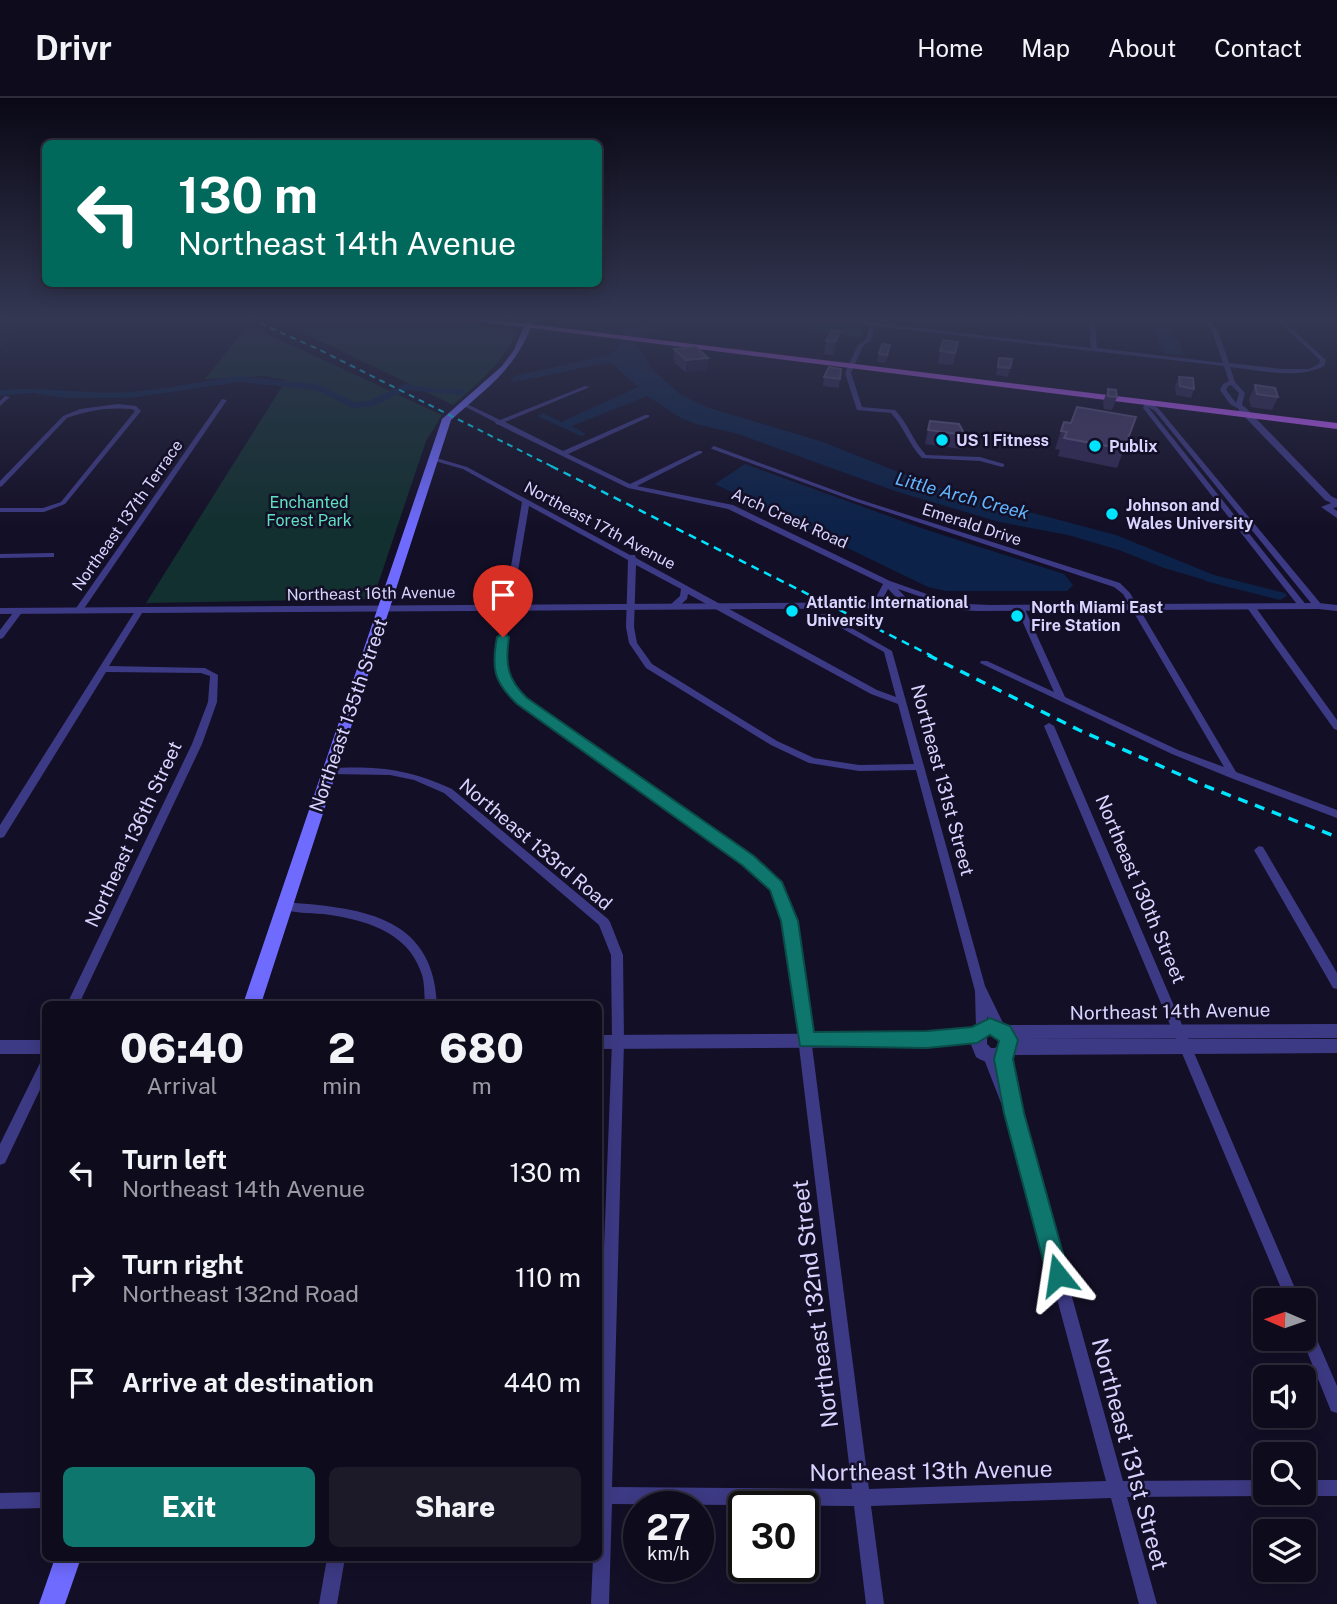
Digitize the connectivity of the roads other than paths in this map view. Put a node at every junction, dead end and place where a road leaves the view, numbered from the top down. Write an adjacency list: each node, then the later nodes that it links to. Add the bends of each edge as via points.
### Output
1 (481, 389): 8 (main road, Northeast 135th Street)
2 (581, 389): 17 (street)
3 (853, 389): 24 (street, via 859,409 893,411 924,457 980,459)
4 (1038, 389): 11 (main road)
5 (1053, 389): 11 (main road)
6 (1223, 389): 14 (street)
7 (1238, 389): 14 (street)
8 (473, 396): 13 (main road, Northeast 135th Street); 18 (main road, Northeast 135th Street, via 450,415)
9 (7, 397): 12 (street)
10 (224, 400): 63 (street, Northeast 137th Terrace)
11 (1142, 400): 14 (main road); 14 (main road); 29 (street); 31 (street, via 1157,410)
12 (0, 404)
13 (463, 408): 17 (street, Arch Creek Road); 18 (main road, Northeast 135th Street)
14 (1245, 413): 16 (main road); 19 (main road); 28 (street)
15 (647, 416): 23 (street)
16 (1337, 421)
17 (498, 423): 23 (street, Arch Creek Road)
18 (446, 426): 22 (main road, Northeast 135th Street)
19 (1337, 426)
20 (714, 448): 55 (street, Emerald Drive, via 870,505 1107,582 1122,589)
21 (700, 452): 26 (street)
22 (435, 454): 27 (street, Northeast 17th Avenue); 59 (main road, Northeast 135th Street)
23 (562, 454): 26 (street, Arch Creek Road)
24 (1002, 465)
25 (0, 485): 30 (street, via 65,417 118,406 134,407 138,414 64,503 44,510)
26 (630, 487): 41 (street, Arch Creek Road, via 730,507)
27 (526, 501): 32 (street, Northeast 17th Avenue); 33 (street, Northeast 132nd Street)
28 (1331, 506)
29 (1226, 507): 31 (street); 34 (street)
30 (0, 510)
31 (1242, 510): 35 (street)
32 (552, 514): 33 (street, via 531,517); 38 (street, Northeast 17th Avenue)
33 (521, 524): 57 (street, Northeast 132nd Street)
34 (1261, 552): 35 (street); 46 (street)
35 (1273, 552): 47 (street)
36 (51, 555): 37 (street)
37 (0, 556)
38 (632, 557): 39 (street, Northeast 17th Avenue); 40 (street)
39 (658, 572): 40 (street); 42 (street, Northeast 17th Avenue)
40 (631, 580): 48 (street)
41 (887, 583): 43 (street, Arch Creek Road); 51 (street); 52 (street, Arch Creek Road)
42 (685, 587): 49 (street, via 684,597); 50 (street, Northeast 17th Avenue)
43 (911, 591): 45 (street, Arch Creek Road); 52 (street)
44 (1337, 603): 47 (street, Northeast 16th Avenue)
45 (954, 605): 52 (street, Northeast 16th Avenue); 53 (street, Northeast 16th Avenue)
46 (1303, 606): 47 (street, Northeast 16th Avenue); 56 (street, Northeast 16th Avenue)
47 (1318, 606): 58 (street, Northeast 16th Avenue)
48 (630, 607): 49 (street, Northeast 16th Avenue); 57 (street, Northeast 16th Avenue); 72 (street, via 633,643 649,666 774,743 830,765)
49 (673, 607): 50 (street, Northeast 16th Avenue)
50 (721, 607): 51 (street, Northeast 16th Avenue); 69 (street, Northeast 17th Avenue, via 874,692)
51 (875, 607): 52 (street, Northeast 16th Avenue)
52 (911, 607): 53 (street, Northeast 16th Avenue)
53 (986, 607): 54 (street, Northeast 16th Avenue)
54 (1020, 607): 55 (street, Northeast 16th Avenue); 68 (street)
55 (1134, 607): 56 (street, Northeast 16th Avenue); 74 (street, Emerald Drive)
56 (1251, 607): 71 (street)
57 (508, 608): 59 (street, Northeast 16th Avenue); 87 (street, Northeast 132nd Street, via 499,660 506,685 522,701 748,860 776,887 790,921)
58 (1337, 608)
59 (384, 609): 60 (street, Northeast 16th Avenue); 73 (main road, Northeast 135th Street)
60 (140, 610): 63 (street, Northeast 16th Avenue); 67 (street)
61 (0, 611): 62 (street, Northeast 16th Avenue)
62 (19, 611): 63 (street, Northeast 16th Avenue); 65 (street)
63 (78, 611)
64 (824, 616): 69 (street, Northeast 131st Street, via 888,651)
65 (0, 636)
66 (984, 663): 68 (street)
67 (104, 669): 76 (street); 81 (street, Northeast 136th Street, via 202,670 214,676 211,709 197,744)
68 (1062, 700): 74 (street)
69 (901, 702): 72 (street, Northeast 131st Street)
70 (1049, 726): 84 (street, Northeast 130th Street)
71 (1337, 727)
72 (919, 767): 80 (street, Northeast 131st Street)
73 (329, 771): 78 (main road, Northeast 135th Street); 90 (street, Northeast 133rd Road, via 385,769 422,778 448,791 604,922 617,955)
74 (1234, 776): 75 (street)
75 (1337, 814)
76 (0, 834)
77 (1259, 850): 79 (street)
78 (284, 906): 82 (main road, Northeast 135th Street); 83 (street, via 352,914 392,929 407,940 427,971)
79 (1337, 984)
80 (980, 990): 86 (street, Northeast 131st Street); 88 (street, Northeast 131st Street)
81 (74, 1001)
82 (253, 1001)
83 (431, 1001)
84 (1178, 1030): 85 (street, Northeast 14th Avenue); 86 (street, Northeast 14th Avenue); 94 (street, Northeast 130th Street)
85 (1337, 1031)
86 (1005, 1040): 88 (street); 88 (street); 94 (street, Northeast 14th Avenue); 96 (street, Northeast 131st Street)
87 (806, 1041): 88 (street); 90 (street); 107 (street, Northeast 132nd Street)
88 (982, 1041): 96 (street, Northeast 131st Street)
89 (602, 1042): 90 (street)
90 (618, 1042): 101 (street, Northeast 133rd Road)
91 (1337, 1046): 94 (street, Northeast 14th Avenue)
92 (0, 1047): 93 (street)
93 (42, 1047)
94 (1185, 1047): 98 (street, Northeast 130th Street)
95 (42, 1071): 97 (street)
96 (1014, 1113): 105 (street, Northeast 131st Street)
97 (0, 1158)
98 (1288, 1288)
99 (1314, 1351): 100 (street)
100 (1337, 1405)
101 (602, 1468)
102 (1253, 1488): 105 (street, Northeast 13th Avenue)
103 (1316, 1488): 104 (street)
104 (1337, 1488)
105 (1116, 1489): 107 (street, Northeast 13th Avenue); 117 (street, Northeast 131st Street)
106 (602, 1495): 107 (street, Northeast 13th Avenue)
107 (862, 1498): 116 (street, Northeast 132nd Street)
108 (42, 1500): 109 (street)
109 (0, 1501)
110 (67, 1561): 113 (main road)
111 (336, 1561): 114 (street)
112 (600, 1561): 115 (street, Northeast 133rd Road)
113 (52, 1604)
114 (328, 1604)
115 (600, 1604)
116 (875, 1604)
117 (1147, 1604)

